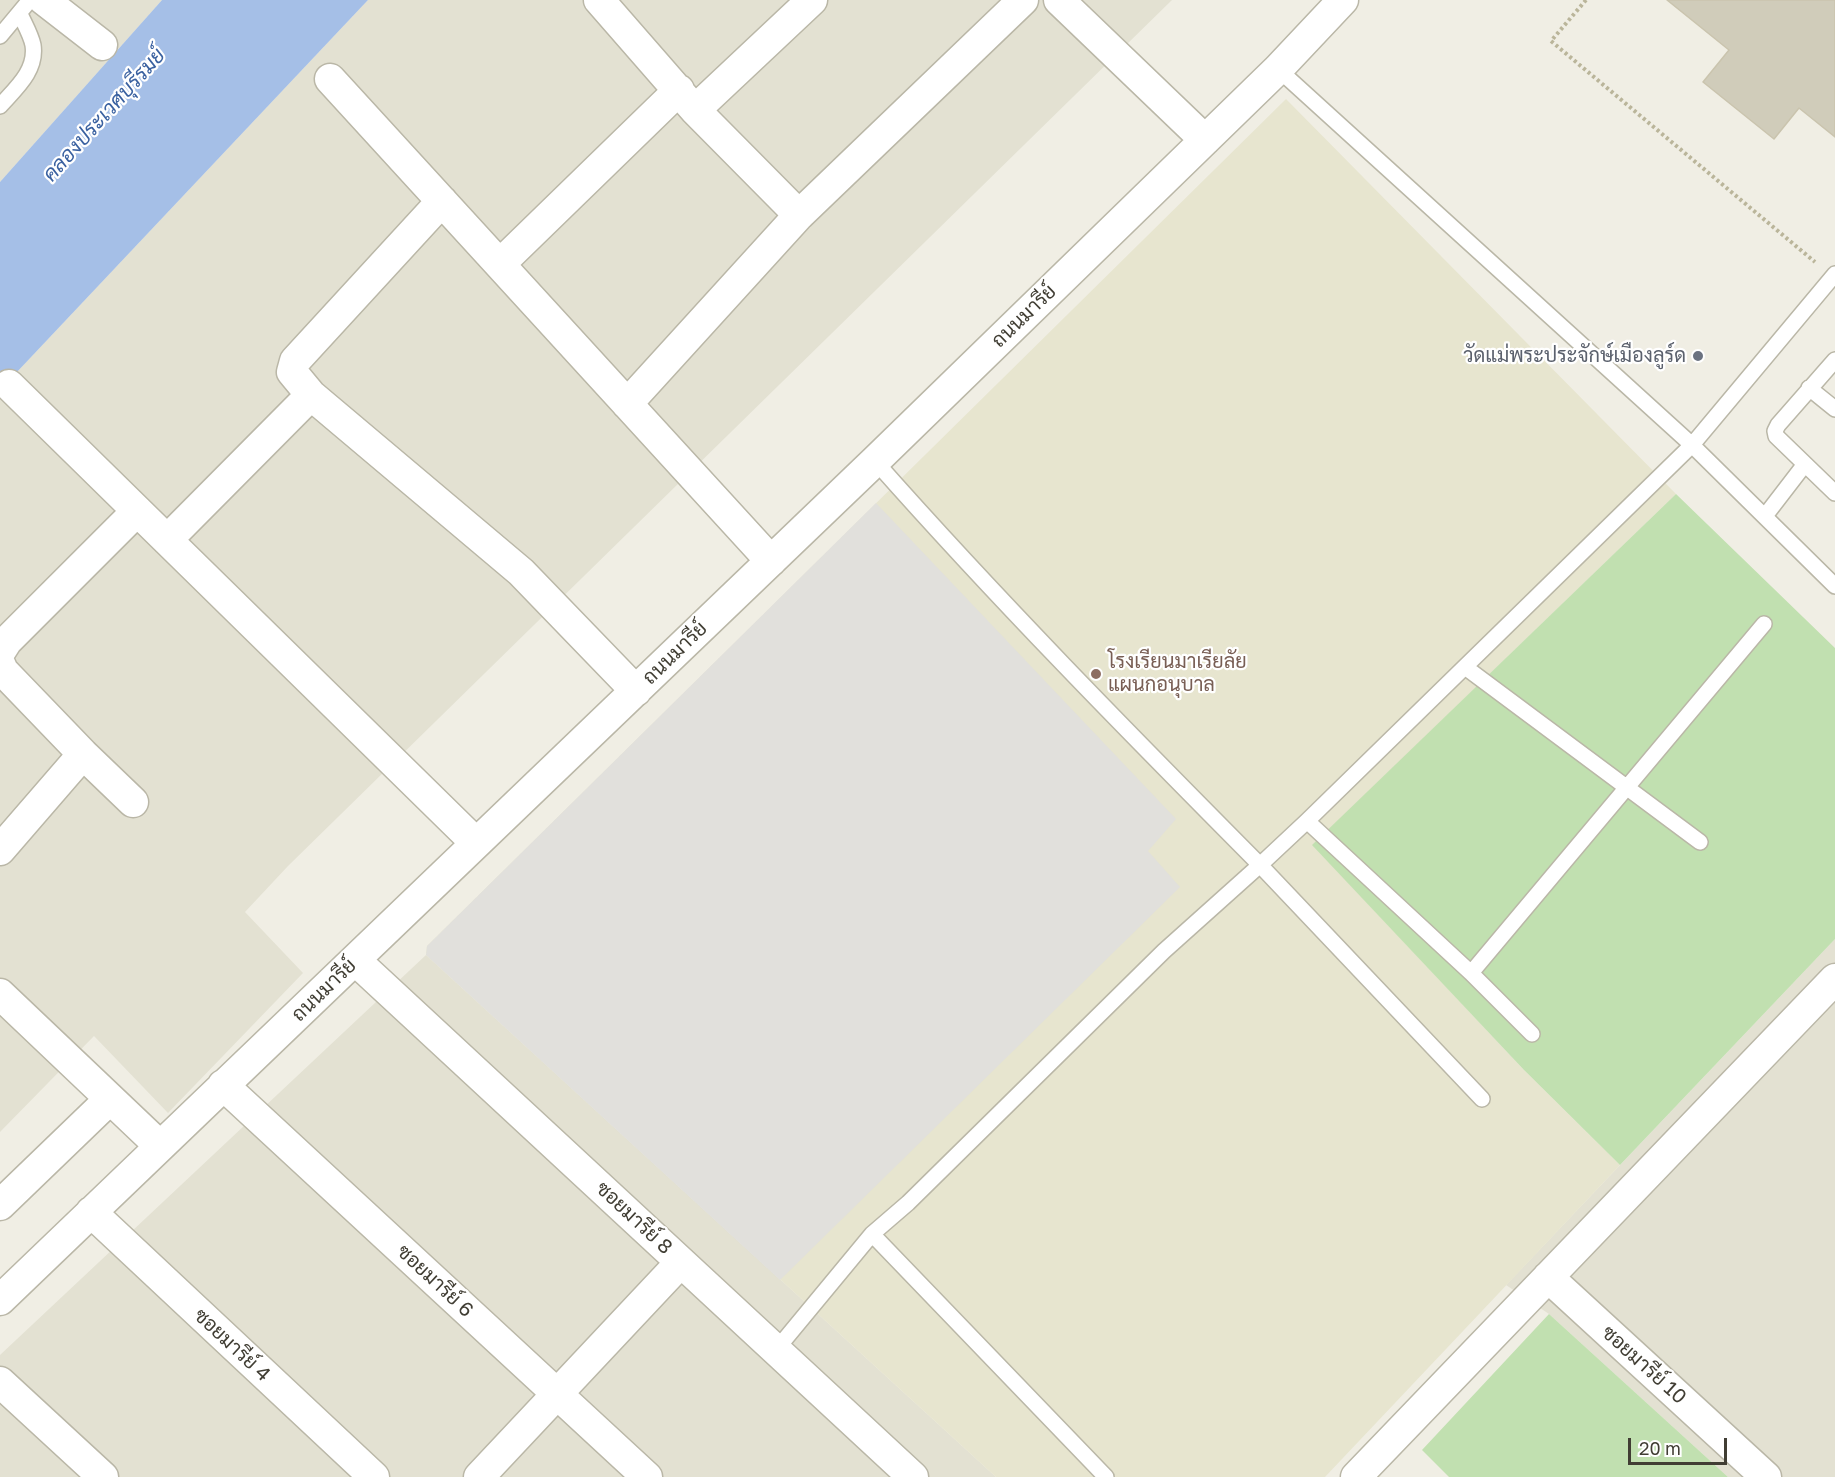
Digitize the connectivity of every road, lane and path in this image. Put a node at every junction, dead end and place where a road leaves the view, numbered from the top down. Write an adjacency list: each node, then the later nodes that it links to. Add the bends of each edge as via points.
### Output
1 (30, 0): 8 (lane)
2 (599, 0): 13 (street)
3 (812, 0): 13 (street)
4 (1023, 0): 17 (street)
5 (1059, 0): 15 (street)
6 (1342, 0): 11 (street, ถนนมารีย์)
7 (1586, 0): 19 (path, via 1551,41)
8 (32, 7): 9 (lane); 10 (street); 14 (lane, via 33,61 25,78)
9 (0, 36)
10 (102, 45)
11 (1278, 69): 15 (street, ถนนมารีย์); 26 (lane)
12 (330, 79): 16 (street)
13 (687, 100): 17 (street); 18 (street)
14 (0, 106)
15 (1205, 140): 27 (street, ถนนมารีย์)
16 (442, 201): 18 (street); 23 (street, via 295,361 292,372)
17 (799, 215): 24 (street)
18 (500, 264): 24 (street)
19 (1834, 275): 26 (lane)
20 (1835, 360): 22 (lane)
21 (9, 385): 30 (street)
22 (1809, 388): 25 (lane); 28 (lane, via 1775,431)
23 (311, 395): 32 (street); 39 (street, via 521,572)
24 (627, 405): 33 (street)
25 (1835, 410)
26 (1692, 445): 31 (lane); 38 (lane)
27 (875, 461): 33 (street, ถนนมารีย์); 47 (lane, via 949,544)
28 (1805, 464): 29 (lane); 31 (lane)
29 (1835, 493)
30 (137, 512): 32 (street); 36 (street)
31 (1765, 516): 34 (lane)
32 (167, 540): 45 (street)
33 (771, 561): 39 (street, ถนนมารีย์)
34 (1835, 586)
35 (1764, 624): 41 (lane)
36 (0, 652)
37 (0, 664): 40 (street)
38 (1466, 667): 41 (lane); 43 (lane)
39 (636, 691): 45 (street, ถนนมารีย์)
40 (83, 754): 42 (street); 46 (street)
41 (1627, 787): 44 (lane); 49 (lane)
42 (133, 802)
43 (1307, 821): 47 (lane); 49 (lane)
44 (1700, 842)
45 (476, 843): 48 (street, ถนนมารีย์)
46 (0, 850)
47 (1260, 865): 55 (lane); 59 (lane, via 1164,951)
48 (355, 960): 53 (street, ถนนมารีย์); 60 (street, ซอยมารีย์ 8)
49 (1471, 973): 52 (lane)
50 (1835, 979): 61 (street)
51 (5, 1009): 54 (street)
52 (1532, 1034)
53 (223, 1085): 56 (street, ถนนมารีย์); 65 (street, ซอยมารีย์ 6)
54 (110, 1099): 56 (street); 57 (street)
55 (1482, 1099)
56 (160, 1146): 58 (street, ถนนมารีย์)
57 (0, 1205)
58 (91, 1212): 62 (street, ถนนมารีย์); 67 (street, ซอยมารีย์ 4)
59 (872, 1234): 63 (lane); 71 (lane)
60 (681, 1262): 63 (street, ซอยมารีย์ 8); 65 (street)
61 (1548, 1277): 72 (street); 73 (street, ซอยมารีย์ 10)
62 (0, 1300)
63 (776, 1350): 70 (street, ซอยมารีย์ 8)
64 (0, 1382): 66 (street)
65 (557, 1394): 68 (street); 69 (street, ซอยมารีย์ 6)
66 (103, 1477)
67 (374, 1477)
68 (480, 1477)
69 (647, 1477)
70 (913, 1477)
71 (1106, 1477)
72 (1356, 1477)
73 (1766, 1477)

